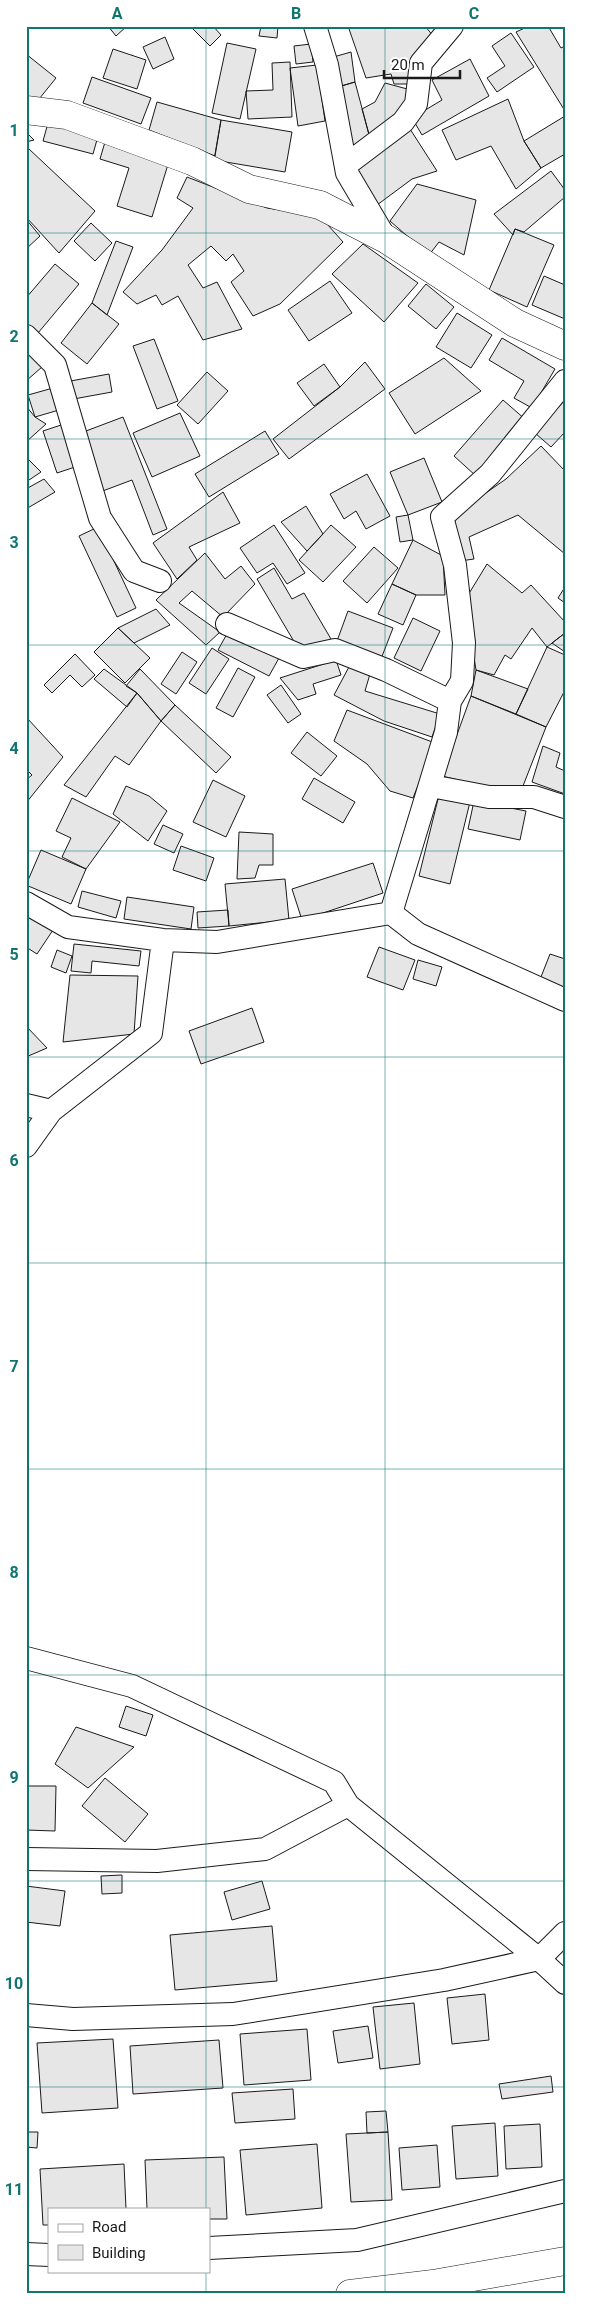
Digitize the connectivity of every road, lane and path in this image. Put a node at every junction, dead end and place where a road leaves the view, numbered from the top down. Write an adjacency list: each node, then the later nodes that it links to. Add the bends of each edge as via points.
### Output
1 (315, 26): 4 (street)
2 (452, 26): 4 (street, via 422,63 416,104 404,122)
3 (26, 110): 5 (street, via 67,115 192,161 249,189 320,205)
4 (346, 165): 5 (street, via 347,173)
5 (386, 239): 7 (street, via 515,323)
6 (26, 336): 9 (street, via 55,365 100,518 134,571)
7 (565, 346)
8 (565, 381): 11 (street, via 490,474 442,517 455,565 464,643 462,681)
9 (160, 581)
10 (227, 624): 11 (street, via 303,657 335,650)
11 (450, 701): 12 (street, via 446,732)
12 (431, 786): 13 (street, via 489,797 534,797); 15 (street)
13 (565, 807)
14 (26, 903): 16 (street, via 68,927)
15 (391, 913): 16 (street, via 217,942); 17 (street, via 418,934)
16 (163, 940): 19 (street, via 151,1033)
17 (565, 1000)
18 (26, 1105): 19 (street)
19 (52, 1111): 20 (street)
20 (26, 1146)
21 (26, 1658): 22 (street, via 132,1686 334,1782)
22 (348, 1805): 23 (street, via 265,1849 157,1861); 25 (street)
23 (26, 1859)
24 (565, 1933): 25 (street)
25 (539, 1959): 26 (street); 27 (street, via 444,1980 233,2014 73,2019)
26 (565, 1983)
27 (26, 2015)
28 (565, 2191): 29 (street, via 357,2240)
29 (210, 2248)
30 (26, 2254): 31 (street)
31 (48, 2255)
32 (565, 2260): 33 (street, via 434,2284)
33 (358, 2293)

